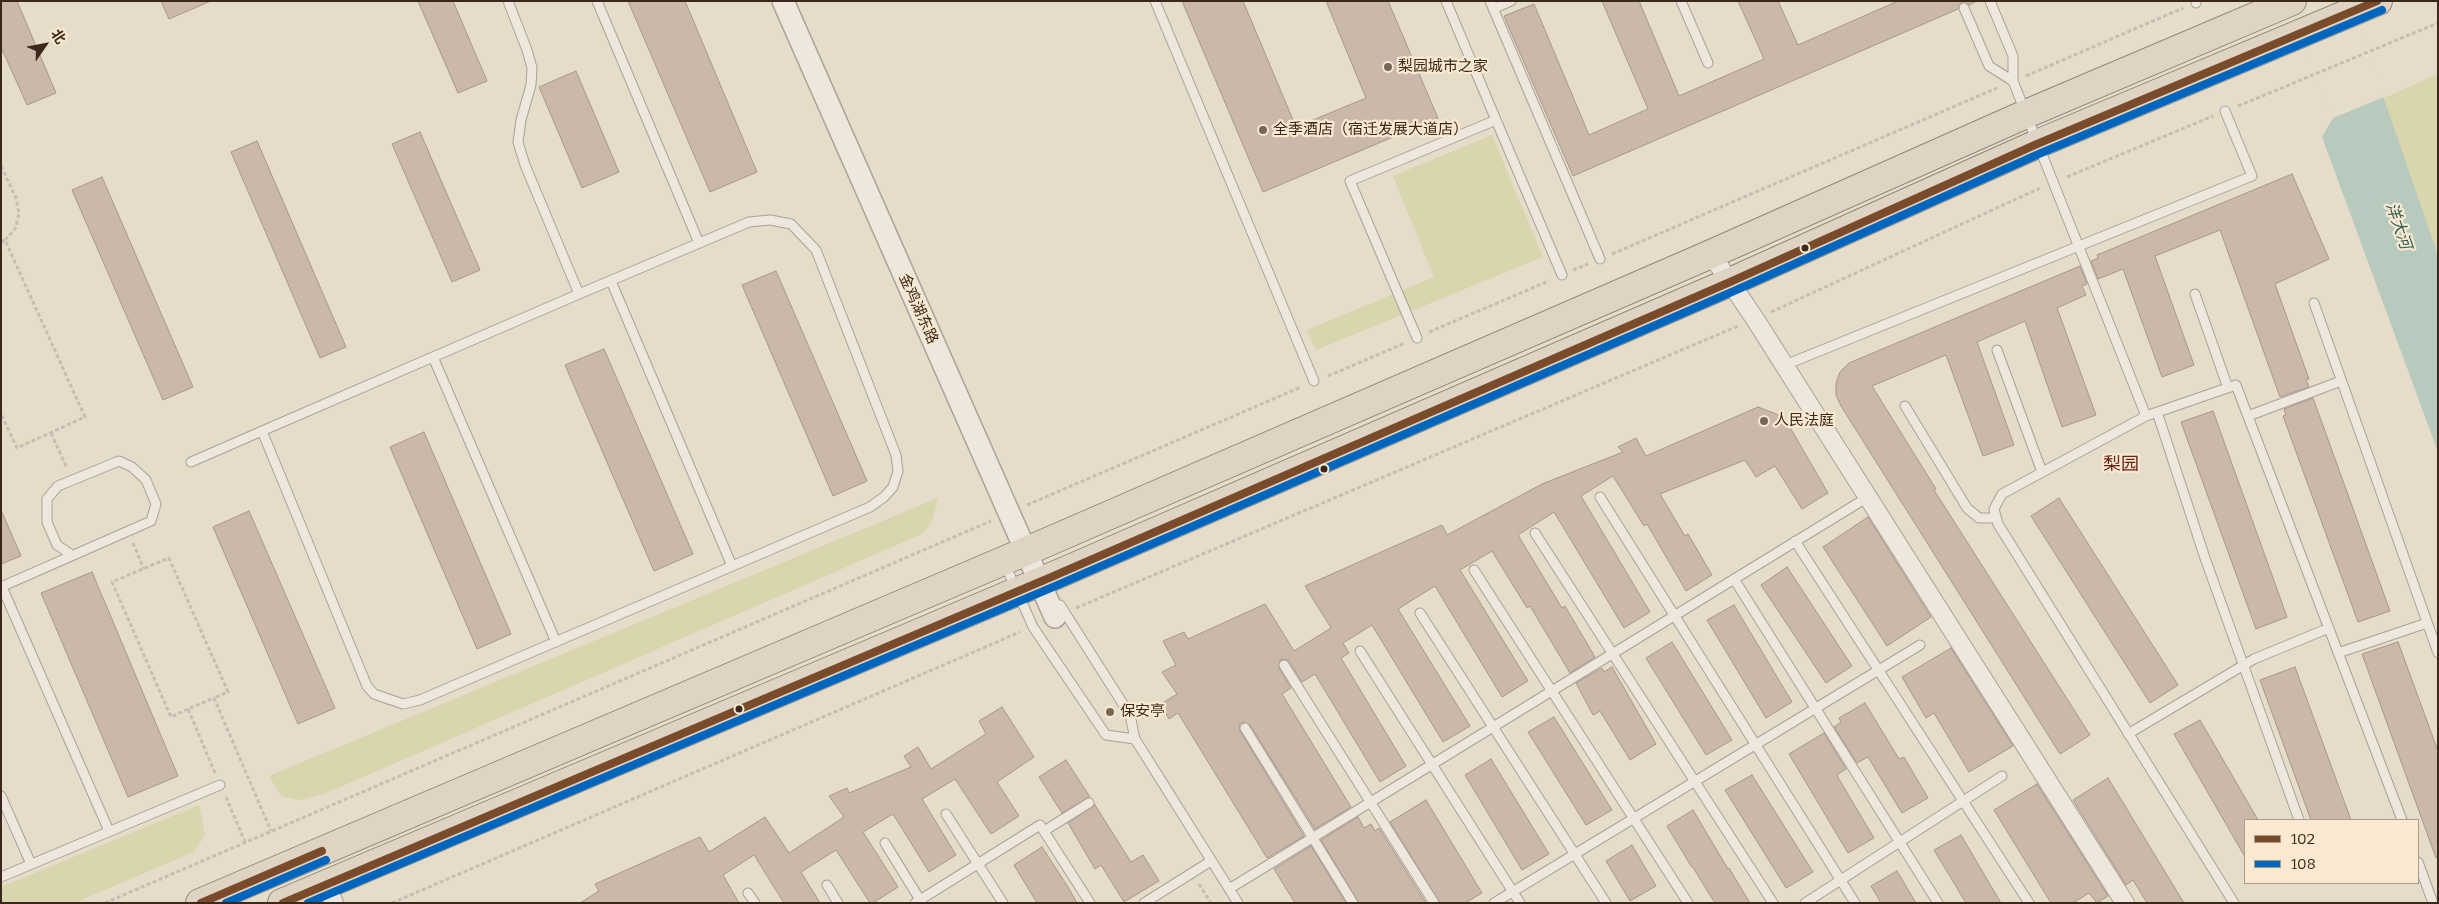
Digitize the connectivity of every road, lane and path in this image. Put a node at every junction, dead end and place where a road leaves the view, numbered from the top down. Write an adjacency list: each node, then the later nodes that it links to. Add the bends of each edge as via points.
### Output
1 (508, 1): 31 (lane, via 532,68 518,142 524,165)
2 (597, 1): 24 (lane)
3 (783, 1): 54 (street, 金鸡湖东路)
4 (1155, 1): 40 (lane)
5 (1446, 1): 19 (lane)
6 (1511, 1): 12 (lane)
7 (1681, 1): 15 (lane)
8 (1990, 1): 16 (lane, via 2013,56)
9 (2292, 1): 18 (highway)
10 (2378, 1): 20 (highway)
11 (2196, 2): 16 (path)
12 (1491, 5): 27 (lane)
13 (1964, 8): 16 (lane, via 1989,66)
14 (2438, 23): 17 (path)
15 (1708, 63)
16 (2013, 81): 18 (lane); 27 (path)
17 (2225, 111): 22 (path); 25 (lane, via 2252,176)
18 (2026, 114): 20 (lane); 26 (highway)
19 (1496, 120): 28 (lane); 35 (lane, via 1350,181)
20 (2037, 144): 22 (lane); 30 (highway)
21 (1, 166): 23 (path, via 16,198 19,214 15,229)
22 (2053, 182): 25 (lane); 34 (path)
23 (3, 241): 48 (path, via 85,417)
24 (700, 243): 29 (lane); 60 (lane, via 749,222 770,220 791,224 804,236 816,250 896,455 898,471 893,487 870,507)
25 (2080, 246): 38 (lane); 45 (lane)
26 (1711, 254): 30 (street); 61 (highway)
27 (1600, 259): 28 (path)
28 (1562, 275): 35 (path)
29 (611, 281): 31 (lane); 60 (lane)
30 (1730, 282): 34 (street); 61 (highway)
31 (579, 294): 37 (lane)
32 (2195, 294): 41 (lane)
33 (2314, 303): 39 (lane)
34 (1755, 319): 38 (street); 67 (path)
35 (1417, 338): 40 (path)
36 (1997, 350): 50 (lane)
37 (433, 357): 47 (lane); 72 (lane)
38 (1785, 366): 53 (street)
39 (2341, 381): 46 (lane); 69 (lane)
40 (1314, 382): 54 (path)
41 (2228, 388): 43 (lane); 46 (lane, via 2236,385)
42 (1905, 406): 55 (lane, via 1967,508 1979,518)
43 (2157, 412): 45 (lane); 79 (lane)
44 (1, 414): 48 (path, via 17,448)
45 (2146, 416): 50 (lane)
46 (2248, 416): 71 (lane)
47 (262, 431): 49 (lane); 72 (lane, via 367,686 374,694 403,704 420,700)
48 (51, 433): 51 (path)
49 (191, 462)
50 (2042, 472): 55 (lane, via 2002,494 1994,509)
51 (73, 480): 56 (lane, via 119,461 132,467 146,480 156,504 150,522); 59 (lane, via 58,486 47,499 47,522 57,545)
52 (1600, 497): 68 (lane)
53 (1868, 497): 58 (lane); 122 (street)
54 (1008, 513): 61 (street, 金鸡湖东路); 102 (path)
55 (1996, 518): 87 (lane)
56 (127, 532): 59 (lane); 62 (path)
57 (1535, 533): 75 (lane)
58 (1795, 541): 64 (lane); 80 (lane)
59 (72, 555): 65 (lane)
60 (732, 566): 72 (lane)
61 (1032, 567): 67 (street, 金鸡湖东路); 70 (lane); 121 (highway); 125 (highway)
62 (144, 569): 82 (path, via 169,558 228,692); 84 (path, via 112,582 171,717)
63 (1474, 570): 81 (lane)
64 (1734, 579): 68 (lane); 83 (lane)
65 (2, 587): 104 (lane)
66 (1420, 613): 85 (lane)
67 (1059, 615): 88 (lane, via 1130,715)
68 (1674, 615): 75 (lane); 89 (lane)
69 (2427, 622): 76 (lane); 77 (lane)
70 (1032, 627): 88 (lane, via 1106,735); 127 (path)
71 (2329, 628): 76 (lane); 79 (lane)
72 (556, 642)
73 (1920, 645): 80 (lane)
74 (1360, 651): 90 (lane)
75 (1612, 653): 81 (lane); 92 (lane)
76 (2338, 653): 101 (lane)
77 (2438, 653)
78 (1284, 664): 96 (lane)
79 (2244, 665): 87 (lane); 100 (lane)
80 (1879, 670): 83 (lane); 97 (lane)
81 (1551, 691): 85 (lane); 99 (lane)
82 (214, 698): 84 (path); 102 (path)
83 (1816, 708): 89 (lane); 107 (lane)
84 (188, 709): 93 (path)
85 (1493, 727): 90 (lane); 109 (lane)
86 (1245, 728): 105 (lane)
87 (2128, 734): 146 (lane)
88 (1135, 739): 110 (lane)
89 (1756, 745): 92 (lane); 116 (lane)
90 (1432, 764): 96 (lane); 119 (lane)
91 (2002, 776): 97 (lane)
92 (1695, 782): 99 (lane); 141 (lane)
93 (220, 785): 104 (lane); 106 (path)
94 (1, 796): 111 (lane)
95 (1089, 802): 103 (lane)
96 (1370, 802): 105 (lane); 136 (lane)
97 (1964, 802): 107 (lane); 145 (lane)
98 (946, 814): 112 (lane)
99 (1633, 818): 109 (lane); 140 (lane)
100 (2299, 819)
101 (2402, 819)
102 (271, 831): 106 (path)
103 (1044, 831): 112 (lane, via 1040,825); 131 (lane)
104 (109, 832): 111 (lane)
105 (1313, 837): 118 (lane); 135 (lane)
106 (245, 842): 124 (path)
107 (1900, 842): 116 (lane); 144 (lane)
108 (885, 843): 123 (lane)
109 (1575, 854): 119 (lane); 139 (lane)
110 (1211, 861): 114 (lane); 118 (lane)
111 (31, 864): 115 (lane)
112 (978, 864): 123 (lane); 130 (lane)
113 (2419, 865): 147 (lane)
114 (1192, 873): 132 (lane); 133 (path)
115 (1, 876)
116 (1841, 880): 142 (lane); 143 (lane)
117 (826, 885): 129 (lane)
118 (1229, 888): 134 (lane)
119 (1513, 891): 137 (lane); 138 (lane)
120 (748, 892): 128 (lane)
121 (330, 893): 126 (highway)
122 (2120, 899)
123 (919, 902)
124 (105, 903)
125 (200, 903)
126 (282, 903)
127 (392, 903)
128 (755, 903)
129 (838, 903)
130 (1003, 903)
131 (1090, 903)
132 (1144, 903)
133 (1211, 903)
134 (1238, 903)
135 (1353, 903)
136 (1434, 903)
137 (1494, 903)
138 (1520, 903)
139 (1606, 903)
140 (1688, 903)
141 (1773, 903)
142 (1805, 903)
143 (1856, 903)
144 (1938, 903)
145 (2029, 903)
146 (2234, 903)
147 (2433, 903)

